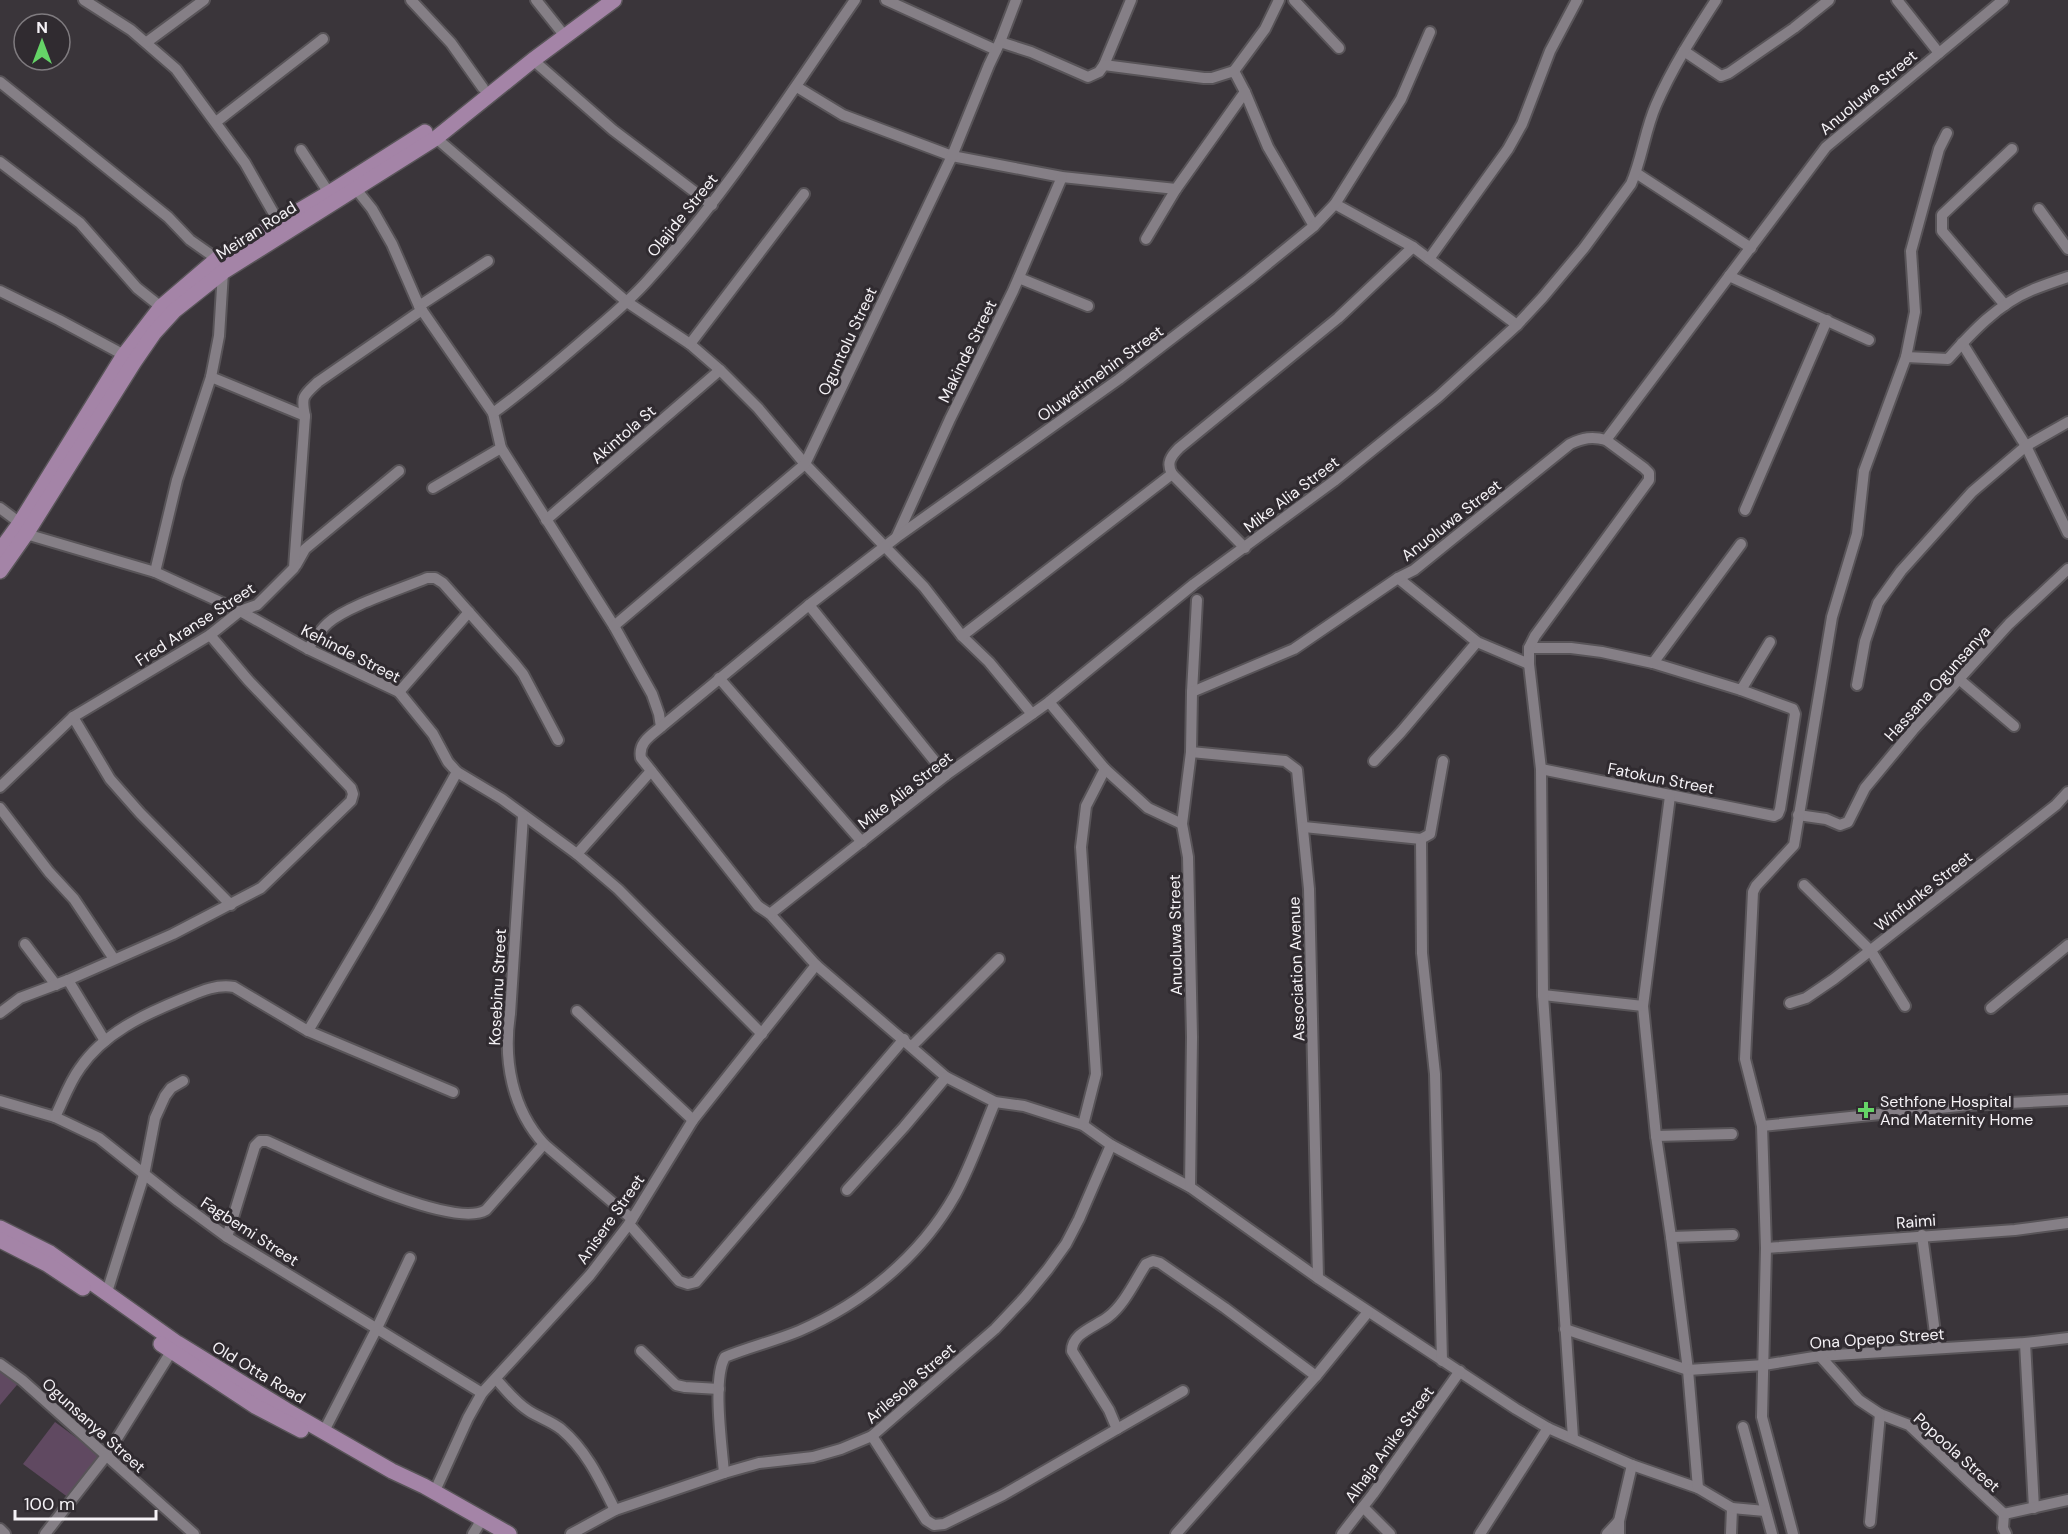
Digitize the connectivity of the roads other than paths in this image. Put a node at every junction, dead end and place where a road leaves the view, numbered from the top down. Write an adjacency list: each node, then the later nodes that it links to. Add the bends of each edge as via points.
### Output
1 (84, 0): 21 (street)
2 (204, 0): 21 (street)
3 (411, 0): 31 (street, via 451,43)
4 (536, 0): 18 (street)
5 (600, 0): 18 (main road, Meiran Road)
6 (614, 0): 26 (main road, Meiran Road)
7 (855, 0): 30 (street, Olajide Street)
8 (886, 0): 22 (street)
9 (1016, 0): 22 (street, Oguntolu Street)
10 (1131, 0): 27 (street)
11 (1279, 0): 28 (street, via 1265,29)
12 (1294, 0): 23 (street)
13 (1577, 0): 55 (street, via 1550,51 1522,124 1508,149)
14 (1716, 0): 24 (street, Mike Alia Street)
15 (1828, 0): 24 (street, via 1794,28 1721,76)
16 (1897, 0): 25 (street)
17 (2003, 0): 25 (street, Anuoluwa Street)
18 (560, 30): 31 (main road, Meiran Road)
19 (1430, 32): 46 (street, Oluwatimehin Street, via 1401,99)
20 (323, 39): 33 (street)
21 (147, 42): 33 (street, via 176,69)
22 (998, 46): 27 (street, via 1031,52 1088,77); 38 (street, Oguntolu Street)
23 (1339, 48)
24 (1684, 51): 40 (street, Mike Alia Street, via 1655,106)
25 (1938, 53): 53 (street, Anuoluwa Street, via 1826,147)
26 (533, 60): 35 (main road, Meiran Road); 47 (street, via 613,130)
27 (1104, 65): 28 (street, via 1204,78)
28 (1234, 71): 32 (street)
29 (0, 82): 57 (street, via 168,217)
30 (797, 87): 38 (street, via 843,115); 47 (street, Olajide Street)
31 (483, 88): 44 (main road, Meiran Road, via 431,129)
32 (1245, 92): 43 (street); 49 (street, via 1268,147)
33 (216, 122): 50 (street)
34 (1947, 133): 73 (street, via 1938,149 1911,250 1915,312)
35 (436, 138): 42 (main road, Meiran Road); 62 (street)
36 (2012, 148): 63 (street, via 1942,215 1941,222 1942,231)
37 (301, 150): 44 (street)
38 (952, 156): 41 (street); 82 (street, Oguntolu Street)
39 (0, 162): 65 (street, via 80,223 136,288)
40 (1636, 173): 53 (street); 68 (street, Mike Alia Street, via 1584,248)
41 (1062, 177): 43 (street); 60 (street, Makinde Street)
42 (356, 189): 50 (main road, Meiran Road); 66 (street, via 392,244)
43 (1176, 189): 51 (street)
44 (329, 193): 50 (main road, Meiran Road)
45 (804, 194): 71 (street)
46 (1335, 204): 49 (street, Oluwatimehin Street); 52 (street)
47 (712, 205): 62 (street, Olajide Street)
48 (2039, 209): 54 (street)
49 (1314, 226): 91 (street, Oluwatimehin Street, via 1119,379)
50 (282, 228): 57 (main road, Meiran Road)
51 (1146, 239)
52 (1413, 247): 55 (street); 84 (street, via 1338,318 1179,448 1170,458)
53 (1751, 248): 58 (street, Anuoluwa Street)
54 (2068, 249)
55 (1429, 259): 68 (street)
56 (488, 261): 66 (street)
57 (220, 266): 65 (main road, Meiran Road); 75 (street, via 219,336); 89 (main road, Meiran Road, via 154,333)
58 (1729, 276): 67 (street); 79 (street, Anuoluwa Street)
59 (2068, 277): 63 (street, via 2031,290)
60 (1019, 278): 64 (street); 91 (street, Makinde Street)
61 (0, 291): 72 (street)
62 (627, 302): 71 (street); 76 (street, Olajide Street)
63 (2005, 305): 70 (street)
64 (1088, 306)
65 (161, 307): 72 (main road, Meiran Road)
66 (421, 308): 76 (street); 77 (street, via 306,393 302,401)
67 (1827, 320): 69 (street); 87 (street)
68 (1517, 325): 94 (street, Mike Alia Street, via 1412,418)
69 (1869, 340)
70 (1962, 343): 73 (street, via 1948,359); 80 (street)
71 (690, 344): 74 (street)
72 (124, 355): 89 (main road, Meiran Road)
73 (1905, 357): 138 (street, via 1864,471 1857,534 1832,617)
74 (720, 370): 82 (street); 88 (street, Akintola St)
75 (211, 377): 77 (street); 99 (street, via 177,480)
76 (494, 413): 81 (street)
77 (305, 416): 96 (street)
78 (2068, 422): 80 (street)
79 (1606, 440): 100 (street, Anuoluwa Street, via 1583,438 1570,444 1414,570); 110 (street, via 1644,468 1649,480)
80 (2026, 446): 90 (street); 116 (street, via 1971,492 1878,603 1865,641)
81 (501, 448): 85 (street); 88 (street)
82 (805, 464): 93 (street); 105 (street, Oguntolu Street)
83 (399, 471): 96 (street, Fred Aranse Street, via 305,549)
84 (1172, 474): 94 (street); 107 (street)
85 (433, 488)
86 (0, 508): 89 (street)
87 (1745, 510)
88 (546, 520): 105 (street)
89 (23, 529): 95 (main road, Meiran Road); 98 (main road, Meiran Road); 99 (street, Kehinde Street)
90 (2068, 533)
91 (897, 537): 93 (street, Oluwatimehin Street)
92 (1741, 544): 112 (street)
93 (885, 548): 102 (street, Oluwatimehin Street); 107 (street, via 924,587)
94 (1245, 548): 120 (street, Mike Alia Street, via 1194,584)
95 (0, 551)
96 (294, 568): 103 (street, Fred Aranse Street, via 257,605)
97 (2068, 569): 115 (street, Hassana Ogunsanya, via 2009,624)
98 (0, 571)
99 (155, 572): 103 (street, Kehinde Street)
100 (1398, 578): 108 (street); 119 (street, Anuoluwa Street, via 1294,648)
101 (1197, 600): 119 (street)
102 (809, 606): 114 (street, Oluwatimehin Street); 133 (street)
103 (240, 611): 106 (street, Fred Aranse Street); 111 (street, Kehinde Street)
104 (469, 612): 111 (street, via 443,583 427,578 334,618); 118 (street); 125 (street, via 523,674)
105 (614, 626): 124 (street, via 652,694)
106 (210, 635): 122 (street, Fred Aranse Street); 146 (street, via 353,794 351,801 270,881)
107 (962, 636): 121 (street)
108 (1477, 642): 113 (street); 127 (street)
109 (1770, 642): 117 (street)
110 (1529, 648): 112 (street, via 1571,648); 113 (street)
111 (308, 649): 118 (street, Kehinde Street)
112 (1653, 663): 117 (street)
113 (1528, 664): 130 (street)
114 (719, 678): 124 (street, Oluwatimehin Street); 143 (street)
115 (1960, 680): 123 (street); 138 (street, Hassana Ogunsanya, via 1865,788 1848,822 1840,825)
116 (1857, 685)
117 (1741, 690): 136 (street, Fatokun Street, via 1793,709 1795,714 1778,814)
118 (399, 692): 132 (street, Kehinde Street)
119 (1192, 692): 126 (street, Anuoluwa Street)
120 (1049, 702): 121 (street, Mike Alia Street); 129 (street)
121 (1032, 714): 133 (street, Mike Alia Street)
122 (73, 717): 134 (street, Fred Aranse Street); 146 (street, via 110,779)
123 (2014, 726)
124 (661, 727): 131 (street, Oluwatimehin Street, via 643,743 640,751)
125 (558, 740)
126 (1191, 752): 140 (street, Anuoluwa Street); 141 (street, Association Avenue, via 1285,761 1297,770)
127 (1374, 761)
128 (1443, 761): 142 (street, via 1430,834)
129 (1105, 769): 140 (street, via 1148,808); 175 (street, via 1086,806 1081,847 1096,1074)
130 (1541, 769): 136 (street, Fatokun Street); 156 (street)
131 (651, 771): 144 (street); 147 (street, via 758,906)
132 (457, 772): 139 (street, Kehinde Street); 163 (street)
133 (946, 775): 143 (street, Mike Alia Street)
134 (0, 787)
135 (2068, 792): 150 (street, Winfunke Street)
136 (1670, 796): 158 (street)
137 (0, 808): 151 (street, via 74,899)
138 (1798, 815): 176 (street, via 1794,845 1753,892 1745,1059)
139 (523, 816): 144 (street, Kehinde Street); 179 (street, Kosebinu Street, via 507,1036 519,1106)
140 (1182, 824): 182 (street, Anuoluwa Street, via 1188,869 1192,1037)
141 (1304, 827): 142 (street); 194 (street, Association Avenue, via 1309,889)
142 (1421, 839): 205 (street, via 1422,953 1434,1074)
143 (862, 843): 147 (street, Mike Alia Street)
144 (577, 854): 164 (street, Kehinde Street, via 618,889)
145 (1804, 885): 150 (street)
146 (231, 905): 151 (street)
147 (770, 914): 153 (street)
148 (26, 944): 155 (street)
149 (2068, 945): 160 (street)
150 (1871, 951): 157 (street, Winfunke Street, via 1806,998); 159 (street)
151 (114, 958): 154 (street)
152 (999, 959): 166 (street)
153 (816, 965): 164 (street, Anisere Street); 166 (street)
154 (68, 980): 155 (street); 165 (street)
155 (56, 985): 162 (street, via 20,998)
156 (1543, 995): 158 (street); 198 (street)
157 (1790, 1003)
158 (1643, 1006): 178 (street)
159 (1905, 1006)
160 (1991, 1008)
161 (577, 1011): 174 (street)
162 (0, 1013)
163 (308, 1031): 165 (street, via 234,987 224,986 160,1008); 169 (street)
164 (762, 1034): 174 (street, Anisere Street)
165 (105, 1041): 173 (street, via 80,1068)
166 (908, 1043): 167 (street); 184 (street, Kosebinu Street, via 696,1282 679,1281)
167 (946, 1077): 172 (street); 183 (street)
168 (183, 1081): 181 (street, via 171,1088 154,1118)
169 (453, 1092)
170 (2068, 1100): 176 (street, via 1970,1105)
171 (0, 1101): 173 (street, Fagbemi Street)
172 (995, 1102): 175 (street, via 1024,1106); 212 (street, via 950,1202 931,1231 898,1267 876,1287 824,1319 725,1357 720,1364)
173 (55, 1117): 181 (street, Fagbemi Street, via 99,1138)
174 (693, 1120): 184 (street, Anisere Street)
175 (1083, 1125): 180 (street)
176 (1762, 1126): 192 (street)
177 (1732, 1134): 178 (street)
178 (1656, 1136): 190 (street)
179 (544, 1144): 184 (street, Kosebinu Street); 189 (street, via 486,1210 474,1214 404,1201 260,1141 255,1146)
180 (1111, 1145): 182 (street); 221 (street, Arilesola Street, via 1079,1219 1048,1269 995,1329)
181 (144, 1175): 189 (street, Fagbemi Street); 195 (street)
182 (1190, 1187): 194 (street)
183 (848, 1190)
184 (630, 1222): 211 (street, Anisere Street, via 590,1275)
185 (2068, 1223): 188 (street, Raimi)
186 (0, 1228): 195 (main road, Old Otta Road, via 50,1253)
187 (1733, 1235): 190 (street)
188 (1922, 1235): 192 (street, Raimi); 201 (street)
189 (227, 1237): 197 (street, Fagbemi Street)
190 (1671, 1237): 208 (street)
191 (0, 1240): 203 (main road, Old Otta Road, via 47,1264)
192 (1766, 1248): 207 (street)
193 (410, 1258): 197 (street)
194 (1318, 1278): 196 (street)
195 (107, 1292): 216 (main road, Old Otta Road)
196 (1368, 1312): 205 (street); 210 (street)
197 (377, 1328): 214 (street, Fagbemi Street); 220 (street)
198 (1565, 1329): 208 (street); 222 (street)
199 (2068, 1338): 200 (street, Ona Opepo Street)
200 (2025, 1343): 201 (street, Ona Opepo Street); 230 (street)
201 (1937, 1348): 204 (street, Ona Opepo Street)
202 (641, 1351): 212 (street, via 676,1385)
203 (171, 1352): 216 (main road, Old Otta Road, via 255,1406); 223 (street)
204 (1820, 1356): 207 (street, Ona Opepo Street); 215 (street, Popoola Street, via 1859,1400)
205 (1442, 1361): 209 (street)
206 (0, 1364): 223 (street, Ogunsanya Street)
207 (1762, 1365): 208 (street, Ona Opepo Street); 252 (street, via 1762,1417)
208 (1688, 1370): 226 (street)
209 (1460, 1371): 218 (street); 229 (street, Alhaja Anike Street)
210 (1316, 1376): 219 (street, via 1225,1308 1153,1262 1146,1264 1116,1310 1072,1344 1072,1351); 244 (street)
211 (496, 1379): 214 (street, Anisere Street); 232 (street, via 519,1404 552,1422 572,1440 593,1466)
212 (719, 1389): 225 (street)
213 (1183, 1391): 219 (street)
214 (482, 1393): 227 (street, Anisere Street)
215 (1880, 1414): 234 (street, Popoola Street, via 1909,1425); 236 (street)
216 (283, 1415): 220 (main road, Old Otta Road); 238 (main road, Old Otta Road)
217 (1743, 1427): 233 (street)
218 (1548, 1428): 222 (street); 247 (street)
219 (1117, 1429): 221 (street, via 1003,1495 944,1524 934,1525 926,1520)
220 (324, 1431): 227 (main road, Old Otta Road)
221 (872, 1436): 225 (street, Arilesola Street, via 813,1456 759,1463)
222 (1573, 1438): 224 (street)
223 (106, 1456): 240 (street); 241 (street, Ogunsanya Street)
224 (1632, 1465): 226 (street); 235 (street)
225 (724, 1473): 232 (street, Arilesola Street)
226 (1698, 1488): 231 (street)
227 (434, 1493): 242 (main road, Old Otta Road)
228 (2068, 1500): 230 (street)
229 (1363, 1507): 245 (street, Alhaja Anike Street); 246 (street)
230 (2034, 1508): 234 (street)
231 (1732, 1509): 233 (street); 250 (street)
232 (615, 1510): 243 (street, Arilesola Street)
233 (1765, 1511): 251 (street)
234 (2004, 1514): 253 (street, Popoola Street)
235 (1619, 1521): 248 (street); 249 (street)
236 (1870, 1522)
237 (0, 1529): 239 (street)
238 (481, 1532)
239 (5, 1534)
240 (45, 1534)
241 (194, 1534)
242 (508, 1534)
243 (570, 1534)
244 (1176, 1534)
245 (1342, 1534)
246 (1390, 1534)
247 (1480, 1534)
248 (1607, 1534)
249 (1619, 1534)
250 (1731, 1534)
251 (1772, 1534)
252 (1793, 1534)
253 (2006, 1534)

